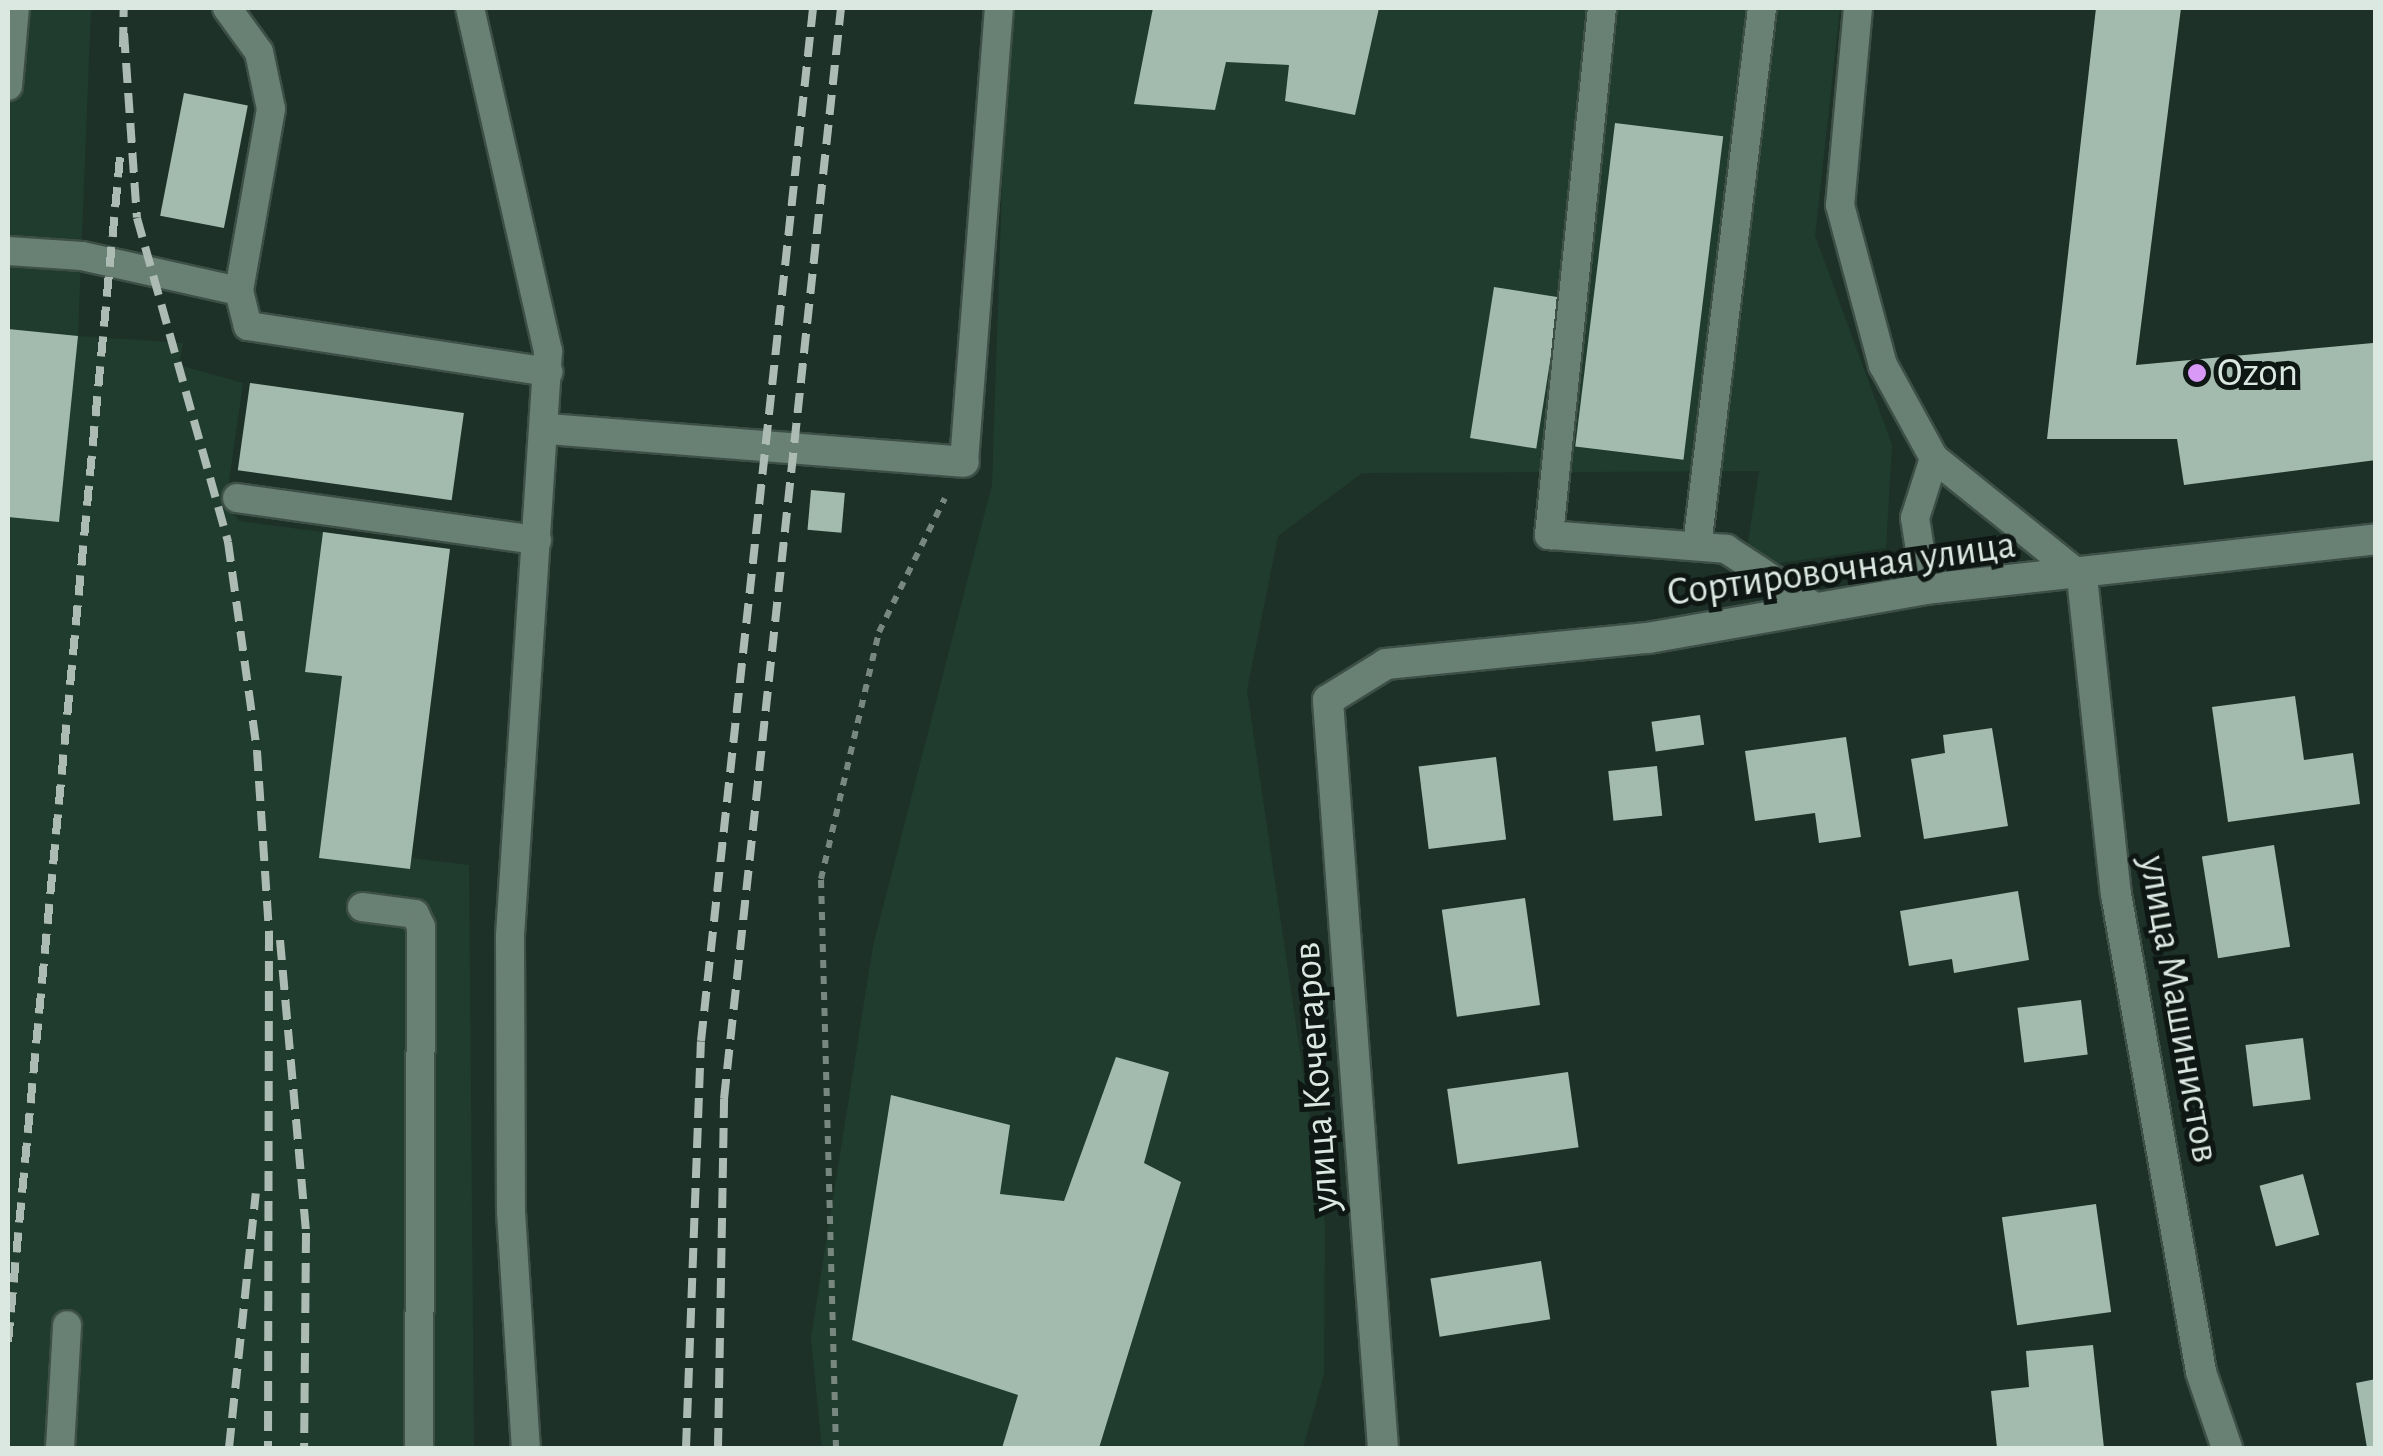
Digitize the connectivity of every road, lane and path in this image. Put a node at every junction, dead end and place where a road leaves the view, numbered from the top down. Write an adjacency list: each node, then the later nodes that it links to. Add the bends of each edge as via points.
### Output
1 (15, 8): 8 (lane)
2 (228, 8): 10 (lane, via 259,52 271,109)
3 (470, 8): 11 (lane)
4 (999, 8): 14 (lane)
5 (1602, 8): 18 (lane, via 1549,535)
6 (1762, 8): 18 (lane)
7 (1858, 8): 13 (lane, via 1840,205 1882,364)
8 (8, 86)
9 (8, 251): 10 (lane, via 82,256)
10 (238, 291): 11 (lane, via 248,326 271,336)
11 (548, 372): 12 (lane)
12 (547, 429): 14 (street); 17 (lane)
13 (1934, 458): 19 (lane); 20 (lane, via 1914,518)
14 (964, 462): 28 (path, via 878,632 821,879)
15 (237, 498): 17 (lane)
16 (2376, 539): 19 (street, Сортировочная улица)
17 (537, 540): 27 (lane, via 510,936 511,1212)
18 (1697, 546): 21 (lane, via 1726,549)
19 (2082, 577): 20 (street, Сортировочная улица); 30 (street, улица Машинистов, via 2116,894 2201,1372)
20 (1926, 589): 21 (street, Сортировочная улица)
21 (1816, 608): 22 (street, Сортировочная улица, via 1648,638 1386,664)
22 (1328, 700): 29 (street, улица Кочегаров)
23 (362, 907): 26 (lane, via 415,914 420,927)
24 (67, 1325): 25 (lane)
25 (60, 1448)
26 (420, 1448)
27 (526, 1448)
28 (836, 1448)
29 (1384, 1448)
30 (2226, 1448)

